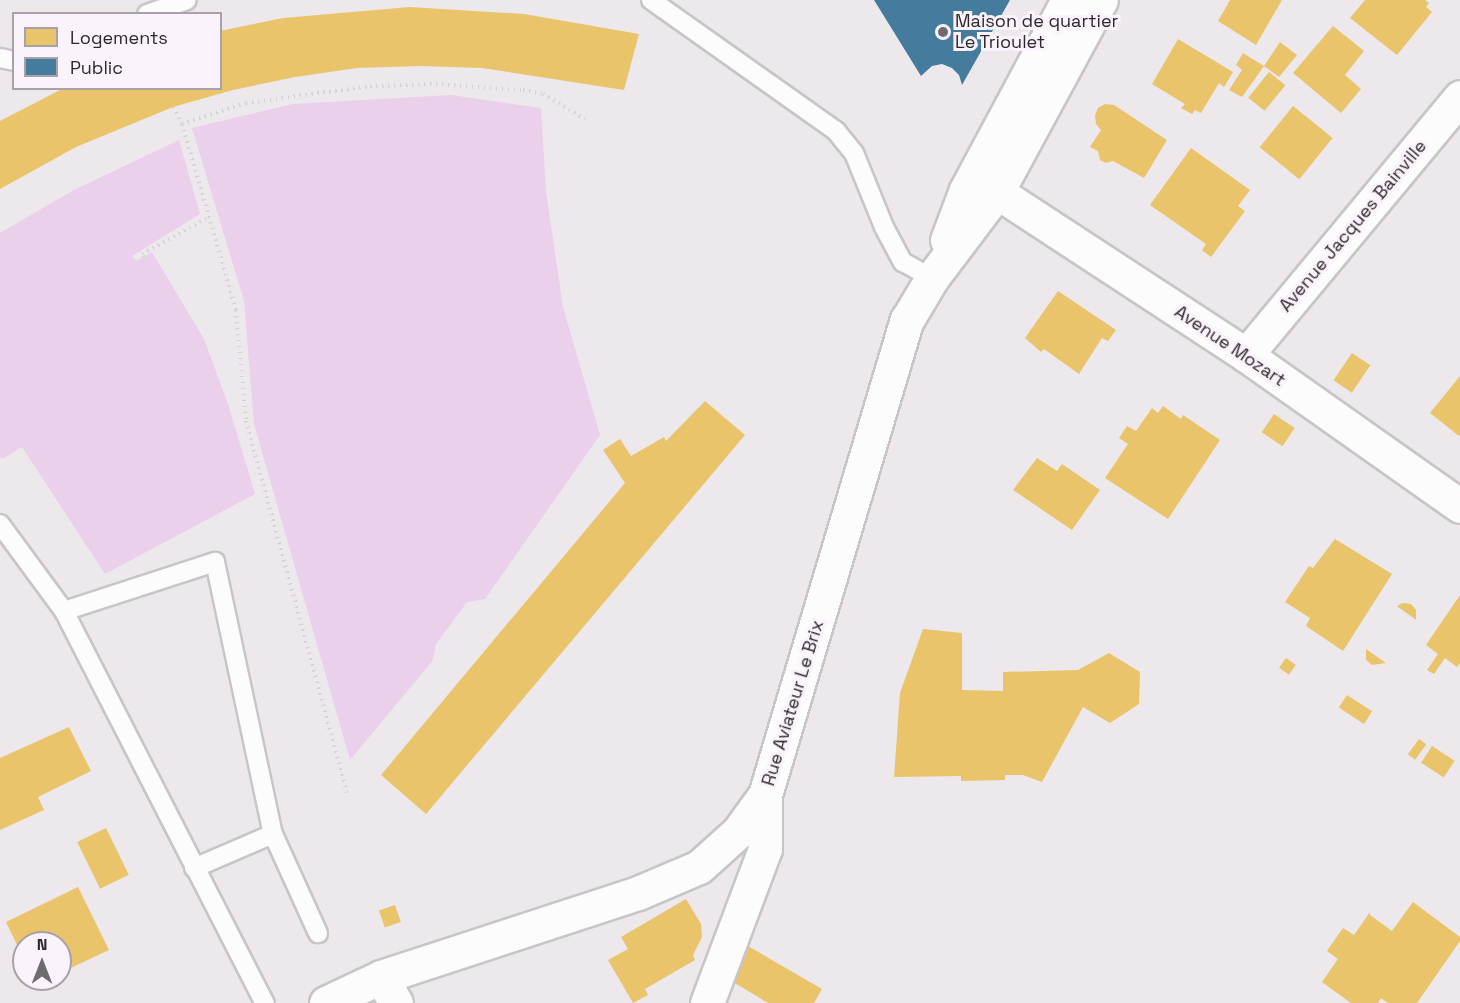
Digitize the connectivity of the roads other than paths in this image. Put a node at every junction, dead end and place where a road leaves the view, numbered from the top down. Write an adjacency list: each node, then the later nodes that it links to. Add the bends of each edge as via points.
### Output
1 (187, 0): 5 (lane)
2 (651, 0): 8 (lane, via 836,131 854,153 903,262)
3 (1068, 0): 8 (main road, Rue Aviateur Le Brix, via 966,190)
4 (1101, 0): 7 (main road, Rue Aviateur Le Brix)
5 (153, 12)
6 (1460, 97): 9 (main road, Avenue Jacques Bainville)
7 (997, 192): 8 (main road, Rue Aviateur Le Brix); 9 (main road, Avenue Mozart)
8 (932, 278): 13 (main road, Rue Aviateur Le Brix, via 907,320)
9 (1246, 355): 10 (main road, Avenue Mozart)
10 (1460, 506)
11 (0, 524): 12 (lane)
12 (64, 611): 14 (lane, via 215,562); 15 (lane)
13 (765, 795): 17 (main road, Rue Aviateur Le Brix, via 738,832 699,867); 20 (main road, via 765,849)
14 (273, 834): 15 (lane); 16 (lane)
15 (194, 868): 18 (lane)
16 (318, 933)
17 (388, 990): 19 (main road, Rue Aviateur Le Brix)
18 (265, 1003)
19 (326, 1003)
20 (707, 1003)

